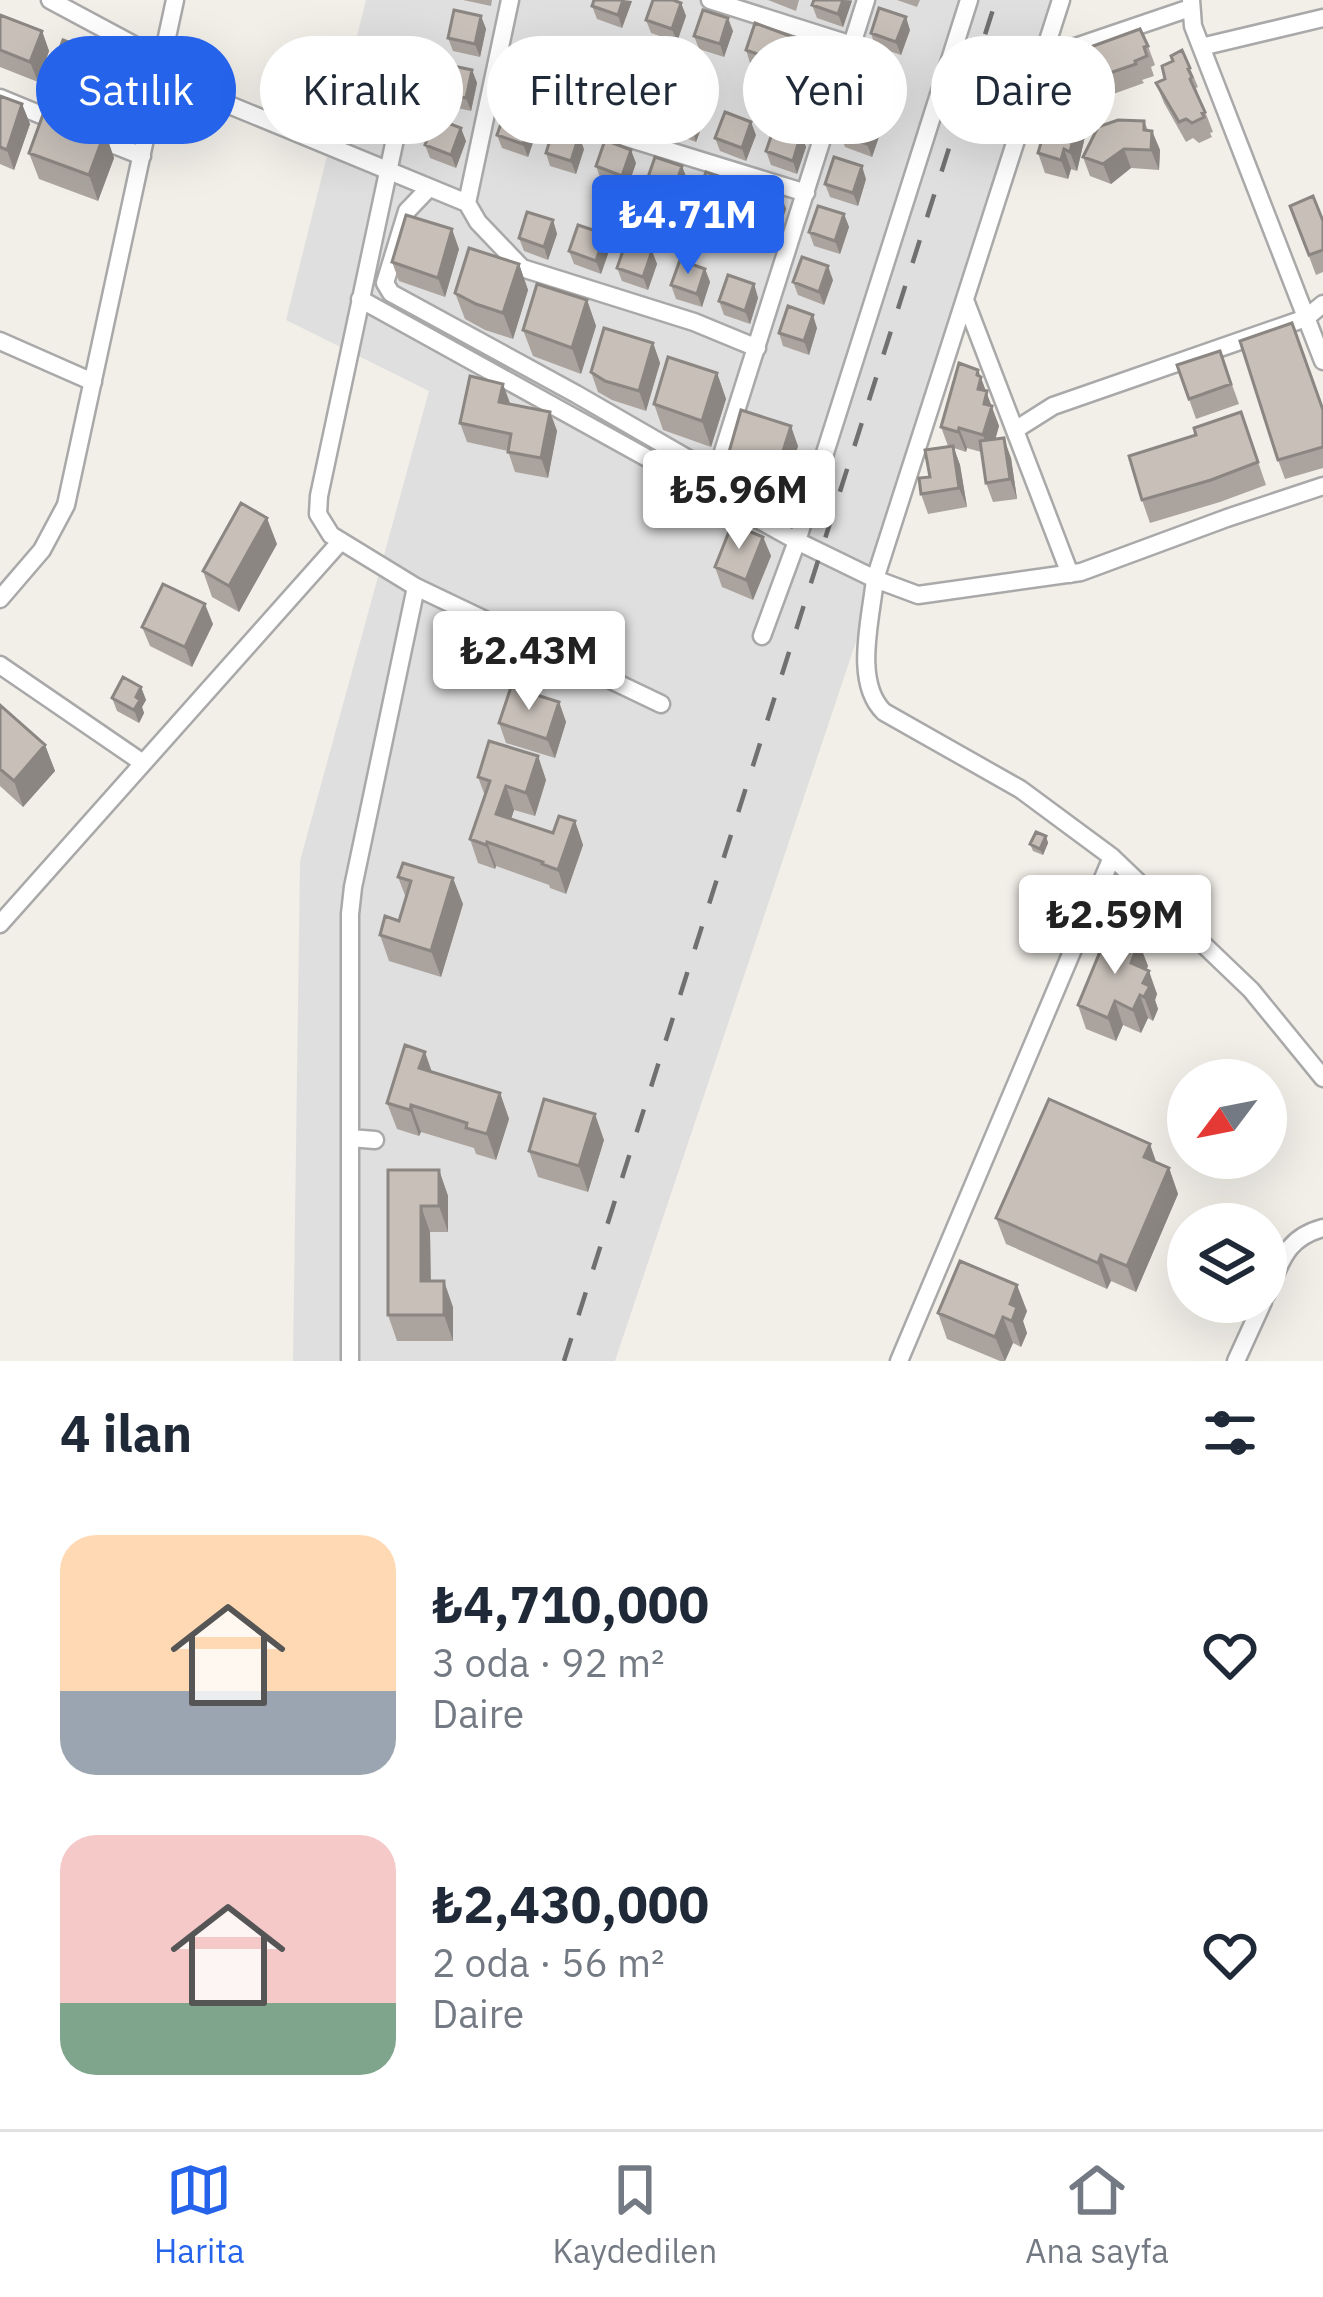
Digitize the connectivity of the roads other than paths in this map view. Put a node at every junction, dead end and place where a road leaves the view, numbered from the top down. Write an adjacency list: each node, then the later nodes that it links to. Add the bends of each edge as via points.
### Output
1 (50, 0): 10 (street)
2 (175, 0): 11 (street)
3 (510, 0): 12 (street)
4 (710, 0): 13 (street)
5 (866, 0): 14 (street)
6 (969, 0): 44 (street)
7 (1061, 0): 15 (street)
8 (1190, 4): 16 (street); 17 (street)
9 (1323, 18): 17 (street)
10 (109, 36)
11 (168, 36)
12 (503, 36)
13 (824, 36)
14 (855, 36)
15 (1050, 36)
16 (1103, 36)
17 (1201, 47): 34 (street)
18 (0, 98): 26 (street)
19 (236, 102): 27 (street)
20 (487, 114): 30 (street)
21 (145, 144): 26 (street)
22 (394, 144): 27 (street)
23 (647, 144): 29 (street)
24 (821, 144): 29 (street)
25 (1015, 144): 32 (street)
26 (142, 156): 38 (street)
27 (388, 170): 28 (street); 31 (street)
28 (430, 188): 30 (street); 40 (street, via 407,211 385,283 392,293)
29 (806, 193): 36 (street)
30 (467, 203): 36 (street, via 522,268)
31 (360, 299): 43 (street, via 319,496 318,514); 44 (street)
32 (965, 300): 39 (street); 46 (street)
33 (1323, 304): 34 (street)
34 (1306, 317): 37 (street); 39 (street, via 1054,406)
35 (0, 341): 38 (street)
36 (757, 348): 40 (street)
37 (1323, 361)
38 (93, 379): 48 (street, via 66,505 42,550)
39 (1015, 430): 45 (street)
40 (716, 474): 42 (street)
41 (1323, 486): 45 (street)
42 (777, 510)
43 (341, 541): 47 (street); 52 (street)
44 (796, 541): 46 (street); 49 (street)
45 (1070, 574): 46 (street, via 918,595)
46 (875, 579): 53 (street, via 865,675 874,703 1020,789)
47 (416, 587): 51 (street); 56 (street, via 353,887)
48 (0, 599)
49 (762, 636)
50 (0, 665): 52 (street)
51 (661, 704)
52 (143, 763): 54 (street)
53 (1112, 857): 55 (street, via 1251,990); 62 (street)
54 (0, 924)
55 (1323, 1078)
56 (350, 1138): 57 (street); 61 (street)
57 (375, 1140)
58 (1323, 1228): 59 (street)
59 (1287, 1249)
60 (1253, 1323): 63 (street)
61 (350, 1361)
62 (899, 1361)
63 (1236, 1361)

